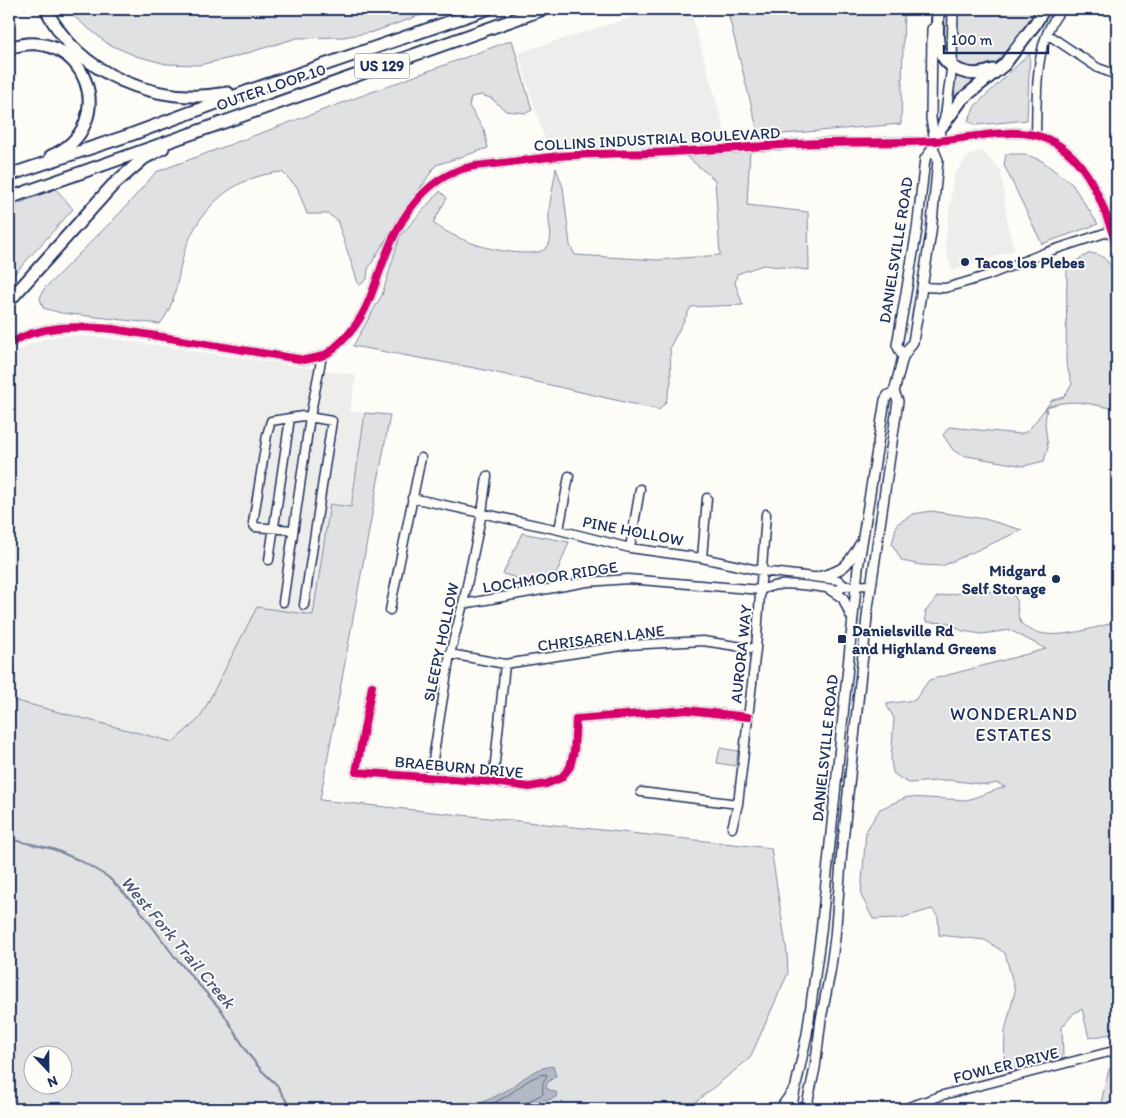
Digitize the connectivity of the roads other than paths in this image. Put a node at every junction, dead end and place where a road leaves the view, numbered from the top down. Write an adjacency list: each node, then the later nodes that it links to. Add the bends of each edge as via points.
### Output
1 (46, 9): 14 (highway, US 129, via 60,33 93,64 103,72 146,91 209,97)
2 (487, 9): 14 (highway, US 129)
3 (544, 9): 15 (highway, OUTER LOOP 10 / US 129)
4 (946, 9): 8 (highway)
5 (953, 9): 12 (main road, DANIELSVILLE ROAD)
6 (1044, 9): 11 (highway)
7 (1061, 9): 9 (street)
8 (935, 15): 12 (highway, via 939,46 943,57); 18 (main road, DANIELSVILLE ROAD, via 931,118)
9 (1046, 34): 13 (street, via 1098,68); 17 (street, via 1039,66)
10 (9, 48): 19 (highway, via 27,43 43,44 66,54 85,78 89,97 87,118 75,139 55,154)
11 (1004, 65): 12 (highway, via 975,75); 16 (highway, via 962,98)
12 (952, 66): 16 (main road, DANIELSVILLE ROAD)
13 (1117, 75)
14 (257, 88): 19 (highway)
15 (220, 122): 20 (highway, OUTER LOOP 10 / US 129); 24 (highway, via 143,159 112,186)
16 (943, 125): 18 (main road, DANIELSVILLE ROAD)
17 (1036, 135): 18 (street, COLLINS INDUSTRIAL BOULEVARD, via 1002,134); 21 (street, via 1049,139 1072,156 1084,170)
18 (934, 144): 23 (main road, DANIELSVILLE ROAD, via 938,160); 26 (street, COLLINS INDUSTRIAL BOULEVARD, via 819,143 576,155 457,170 430,186 416,201 394,236 364,312 346,337); 27 (main road, DANIELSVILLE ROAD, via 925,159 916,239 897,345)
19 (9, 175)
20 (9, 198)
21 (1115, 230): 22 (street); 23 (street, via 963,283 945,288)
22 (1117, 247)
23 (922, 287): 27 (main road, DANIELSVILLE ROAD, via 913,342)
24 (9, 300)
25 (9, 344): 26 (street, via 41,330 92,327 305,360)
26 (322, 356): 29 (street)
27 (903, 357): 28 (main road, DANIELSVILLE ROAD)
28 (894, 392): 42 (main road, DANIELSVILLE ROAD, via 886,400); 49 (main road, DANIELSVILLE ROAD, via 898,402)
29 (310, 417): 30 (street); 40 (street); 55 (street, via 332,422)
30 (290, 418): 39 (street); 39 (street, via 271,421 253,523 256,527)
31 (421, 458): 35 (street)
32 (487, 476): 37 (street)
33 (569, 476): 41 (street, PINE HOLLOW)
34 (640, 489): 43 (street)
35 (412, 498): 37 (street, PINE HOLLOW); 56 (street)
36 (707, 498): 44 (street, PINE HOLLOW)
37 (482, 513): 41 (street, PINE HOLLOW); 54 (street, SLEEPY HOLLOW)
38 (766, 514): 46 (street)
39 (273, 530): 40 (street); 45 (street)
40 (293, 530): 53 (street)
41 (559, 530): 43 (street, PINE HOLLOW)
42 (863, 540): 47 (main road, via 844,568); 48 (main road, DANIELSVILLE ROAD)
43 (630, 548): 44 (street, PINE HOLLOW)
44 (702, 558): 46 (street, PINE HOLLOW)
45 (269, 560)
46 (762, 571): 47 (street, PINE HOLLOW); 52 (street, AURORA WAY)
47 (818, 577): 50 (street, PINE HOLLOW, via 838,580)
48 (856, 585): 49 (street); 50 (street); 57 (main road, DANIELSVILLE ROAD)
49 (870, 585): 69 (main road, DANIELSVILLE ROAD)
50 (845, 586): 51 (street, via 840,590)
51 (830, 589): 52 (street, via 771,585); 57 (main road, via 846,602)
52 (761, 590): 54 (street, LOCHMOOR RIDGE, via 628,579 587,582); 58 (street, AURORA WAY)
53 (283, 602)
54 (463, 604): 59 (street, SLEEPY HOLLOW)
55 (304, 605)
56 (390, 610)
57 (852, 620): 68 (main road, DANIELSVILLE ROAD)
58 (756, 649): 60 (street, CHRISAREN LANE, via 694,641 628,645); 62 (street, AURORA WAY)
59 (450, 654): 60 (street, CHRISAREN LANE); 63 (street, SLEEPY HOLLOW)
60 (505, 664): 64 (street)
61 (372, 686): 63 (street, BRAEBURN DRIVE, via 356,772)
62 (748, 717): 64 (street, BRAEBURN DRIVE, via 686,710 576,719 570,767 561,778 529,787); 66 (street, AURORA WAY)
63 (430, 778): 64 (street, BRAEBURN DRIVE)
64 (493, 782)
65 (641, 792): 66 (street)
66 (738, 804): 67 (street, AURORA WAY)
67 (732, 828)
68 (822, 924): 69 (main road); 71 (main road, DANIELSVILLE ROAD, via 807,1034)
69 (836, 925): 72 (main road, DANIELSVILLE ROAD)
70 (1117, 1050): 76 (street, FOWLER DRIVE, via 943,1095)
71 (796, 1086): 73 (main road); 74 (main road, DANIELSVILLE ROAD)
72 (807, 1105): 75 (main road)
73 (780, 1109)
74 (791, 1109)
75 (812, 1109)
76 (903, 1109)

